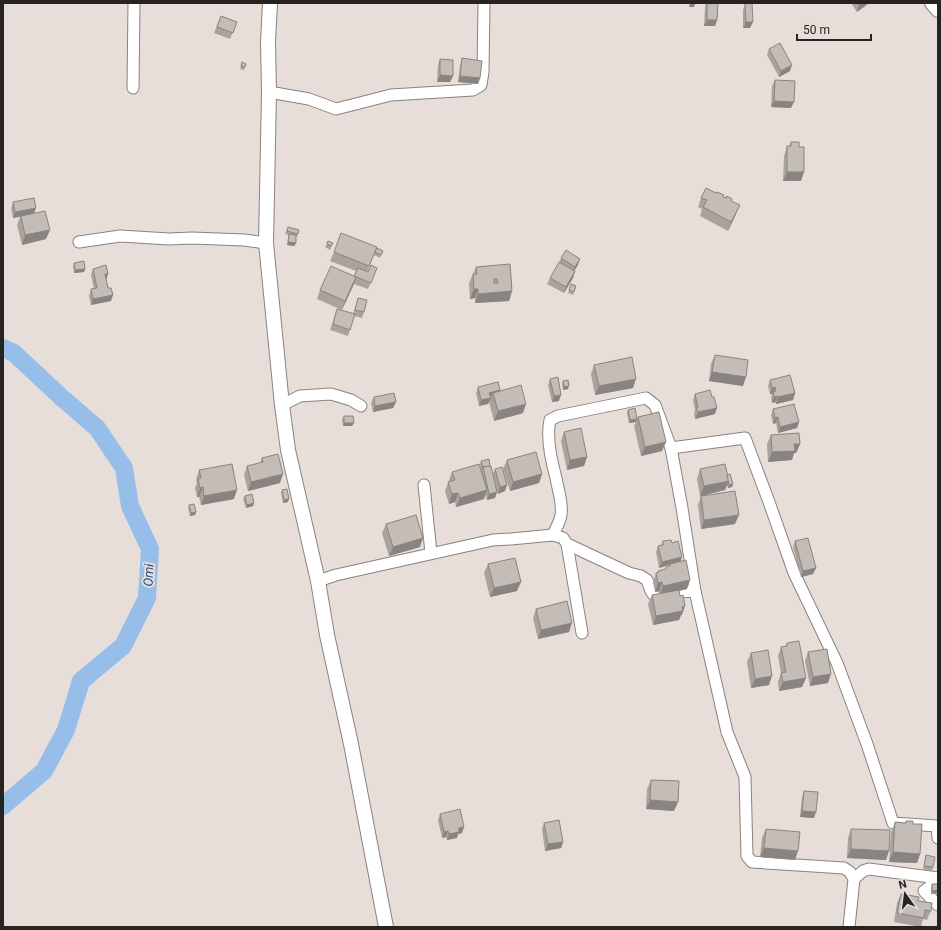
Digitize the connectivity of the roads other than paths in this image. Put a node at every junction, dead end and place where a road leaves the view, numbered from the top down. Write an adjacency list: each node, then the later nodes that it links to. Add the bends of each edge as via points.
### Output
1 (134, 3): 6 (street)
2 (270, 3): 7 (street)
3 (484, 3): 7 (street, via 483,72 481,85 473,90 391,95 336,108 309,99)
4 (932, 3): 5 (street)
5 (938, 10)
6 (133, 88)
7 (269, 92): 9 (street)
8 (79, 242): 9 (street, via 120,236)
9 (266, 243): 10 (street)
10 (282, 405): 11 (street, via 300,396 331,394); 17 (street, via 288,450)
11 (361, 406)
12 (671, 448): 14 (street, via 655,405 646,398 558,416 550,420 548,431 561,513); 18 (street); 20 (street, via 744,438 770,502 794,573 837,663 893,823 937,826)
13 (424, 485): 16 (street)
14 (553, 535): 15 (street, via 563,538); 16 (street, via 492,540)
15 (567, 544): 18 (street, via 629,573 641,576 647,580 657,600 679,592); 19 (street)
16 (431, 553): 17 (street)
17 (318, 581): 24 (street)
18 (695, 591): 21 (street, via 727,732 745,777 747,856 752,862 844,868)
19 (582, 633)
20 (938, 838)
21 (854, 879): 22 (street, via 862,871 869,869); 25 (street)
22 (938, 879): 23 (street, via 924,890)
23 (938, 905)
24 (386, 927)
25 (849, 927)

